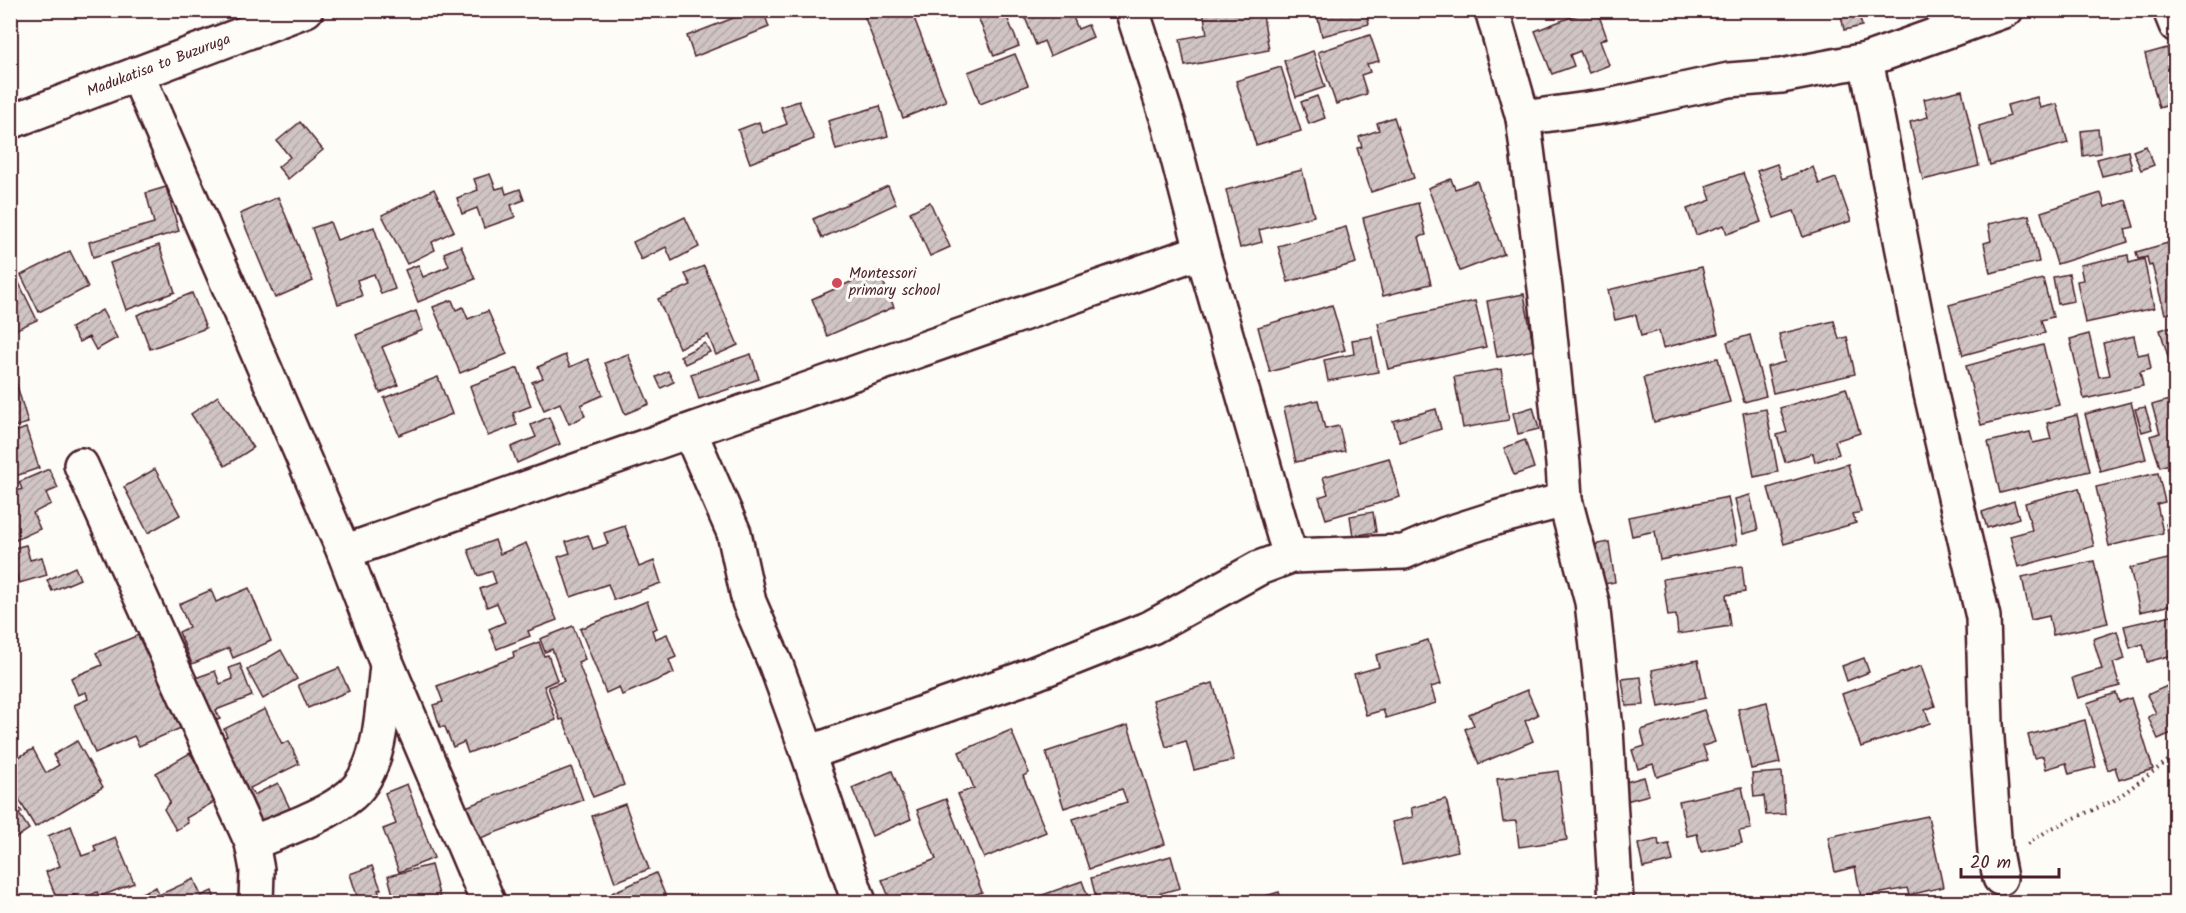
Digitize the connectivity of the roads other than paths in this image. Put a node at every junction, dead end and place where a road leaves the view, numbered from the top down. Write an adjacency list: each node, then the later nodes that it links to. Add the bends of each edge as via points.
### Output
1 (306, 10): 6 (street, Madukatisa to Buzuruga)
2 (1132, 10): 9 (street, via 1169,124)
3 (1492, 10): 7 (street)
4 (2006, 10): 5 (street)
5 (1866, 60): 7 (street, via 1781,76 1729,80 1609,106); 18 (street, via 1931,394 1983,617 1986,724)
6 (137, 74): 8 (street, Madukatisa to Buzuruga); 13 (street)
7 (1523, 118): 12 (street, via 1546,296)
8 (10, 122)
9 (1202, 251): 10 (street); 14 (street)
10 (690, 432): 13 (street); 16 (street, via 734,533 749,602)
11 (81, 465): 17 (street)
12 (1565, 501): 14 (street, via 1446,534 1404,552); 22 (street, via 1592,602 1606,729)
13 (344, 552): 15 (street)
14 (1291, 556): 16 (street, via 1259,568 1152,627 1018,680)
15 (387, 664): 17 (street, via 377,745 368,771 353,792 330,809); 20 (street)
16 (808, 753): 21 (street)
17 (252, 843): 19 (street, via 257,870)
18 (2000, 878)
19 (256, 903)
20 (488, 903)
21 (859, 903)
22 (1616, 903)

